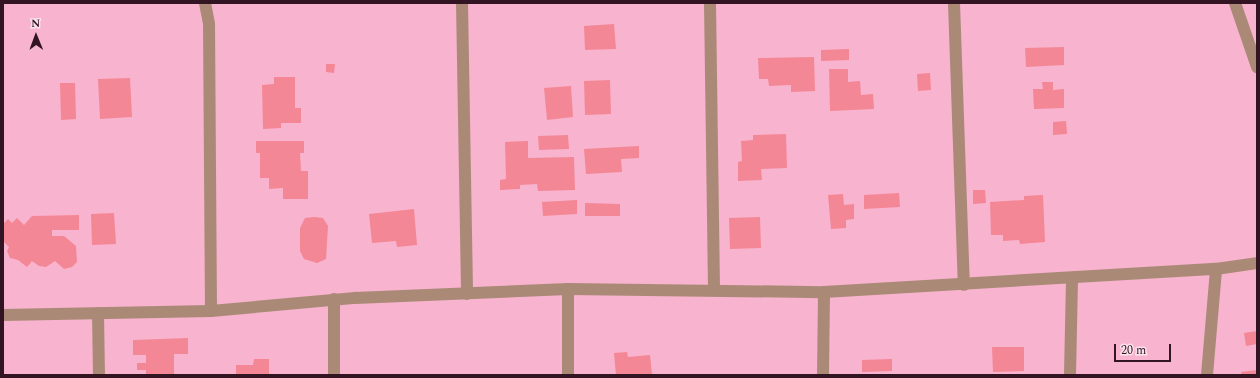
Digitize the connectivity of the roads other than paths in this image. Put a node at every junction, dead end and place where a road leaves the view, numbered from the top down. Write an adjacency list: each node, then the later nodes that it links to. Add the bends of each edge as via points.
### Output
1 (205, 3): 16 (street, via 209,24)
2 (462, 3): 14 (street)
3 (710, 3): 12 (street)
4 (954, 3): 10 (street)
5 (1235, 3): 6 (street)
6 (1257, 67)
7 (1257, 263): 8 (street)
8 (1216, 269): 9 (street); 24 (street)
9 (1072, 279): 10 (street); 23 (street)
10 (964, 285): 13 (street)
11 (568, 289): 12 (street); 14 (street); 21 (street)
12 (714, 290): 13 (street)
13 (824, 292): 22 (street)
14 (467, 294): 15 (street)
15 (334, 299): 16 (street); 20 (street)
16 (211, 311): 17 (street)
17 (98, 313): 18 (street); 19 (street)
18 (3, 315)
19 (99, 375)
20 (334, 375)
21 (568, 375)
22 (823, 375)
23 (1070, 375)
24 (1207, 375)

